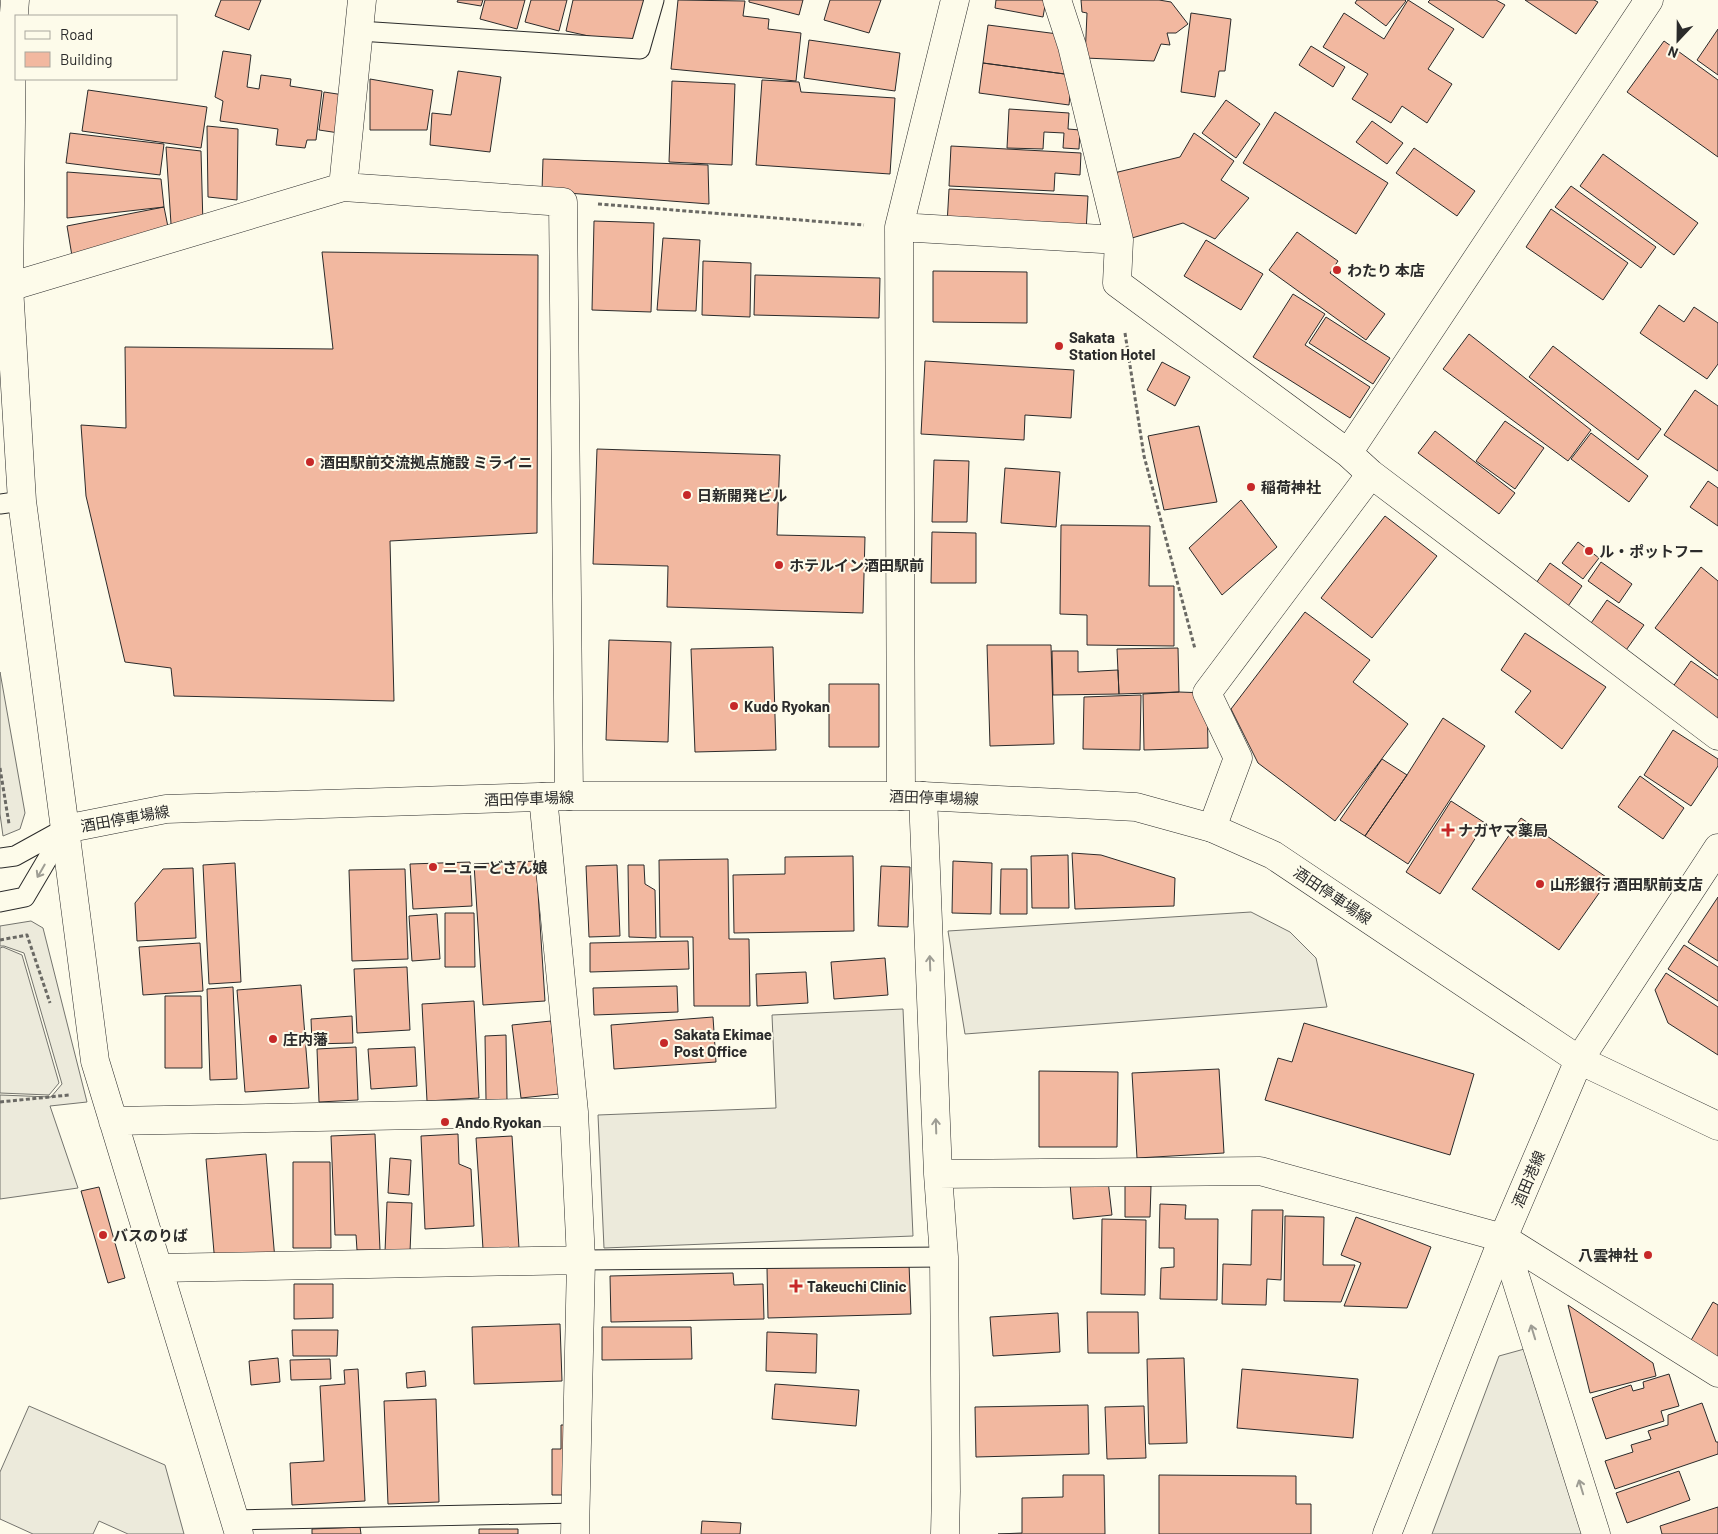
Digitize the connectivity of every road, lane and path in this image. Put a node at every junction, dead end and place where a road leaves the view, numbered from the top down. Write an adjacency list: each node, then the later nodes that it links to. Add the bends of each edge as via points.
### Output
1 (15, 0): 13 (street)
2 (362, 0): 7 (street)
3 (654, 0): 7 (lane, via 640,49)
4 (955, 0): 10 (street)
5 (1057, 0): 11 (street, via 1072,46)
6 (1649, 0): 14 (street)
7 (359, 31): 8 (street)
8 (343, 187): 9 (street); 13 (street)
9 (563, 202): 10 (path); 20 (street)
10 (899, 227): 11 (street); 19 (street)
11 (1119, 240): 12 (street)
12 (1117, 283): 14 (street); 17 (path, via 1144,456)
13 (4, 286): 16 (street)
14 (1348, 453): 15 (street)
15 (1371, 474): 17 (street); 18 (street)
16 (11, 503): 21 (street)
17 (1207, 693): 22 (street, via 1238,758)
18 (1718, 736)
19 (912, 796): 20 (street, 酒田停車場線); 22 (street, 酒田停車場線, via 1136,807); 32 (street, one-way to 19)
20 (556, 797): 21 (street, 酒田停車場線, via 166,809); 29 (street)
21 (65, 828): 24 (lane, via 15,856); 25 (lane, one-way to 25, via 25,897); 30 (street, via 95,1061)
22 (1212, 828): 26 (street, 酒田停車場線, via 1273,855)
23 (1718, 848): 26 (street, 酒田港線)
24 (0, 858)
25 (0, 902)
26 (1579, 1060): 31 (street, 酒田停車場線); 33 (street, 酒田港線)
27 (70, 1095): 28 (path)
28 (0, 1102)
29 (574, 1112): 30 (street); 35 (street)
30 (113, 1121): 36 (street)
31 (1718, 1126)
32 (938, 1174): 33 (street, via 1260,1171); 34 (street)
33 (1503, 1238): 37 (street); 41 (street, 酒田港線); 42 (street, one-way to 33)
34 (944, 1257): 35 (lane); 40 (street)
35 (581, 1260): 36 (street); 38 (street)
36 (158, 1268): 39 (street)
37 (1718, 1373)
38 (576, 1524): 39 (lane)
39 (236, 1527)
40 (945, 1534)
41 (1387, 1534)
42 (1596, 1534)

